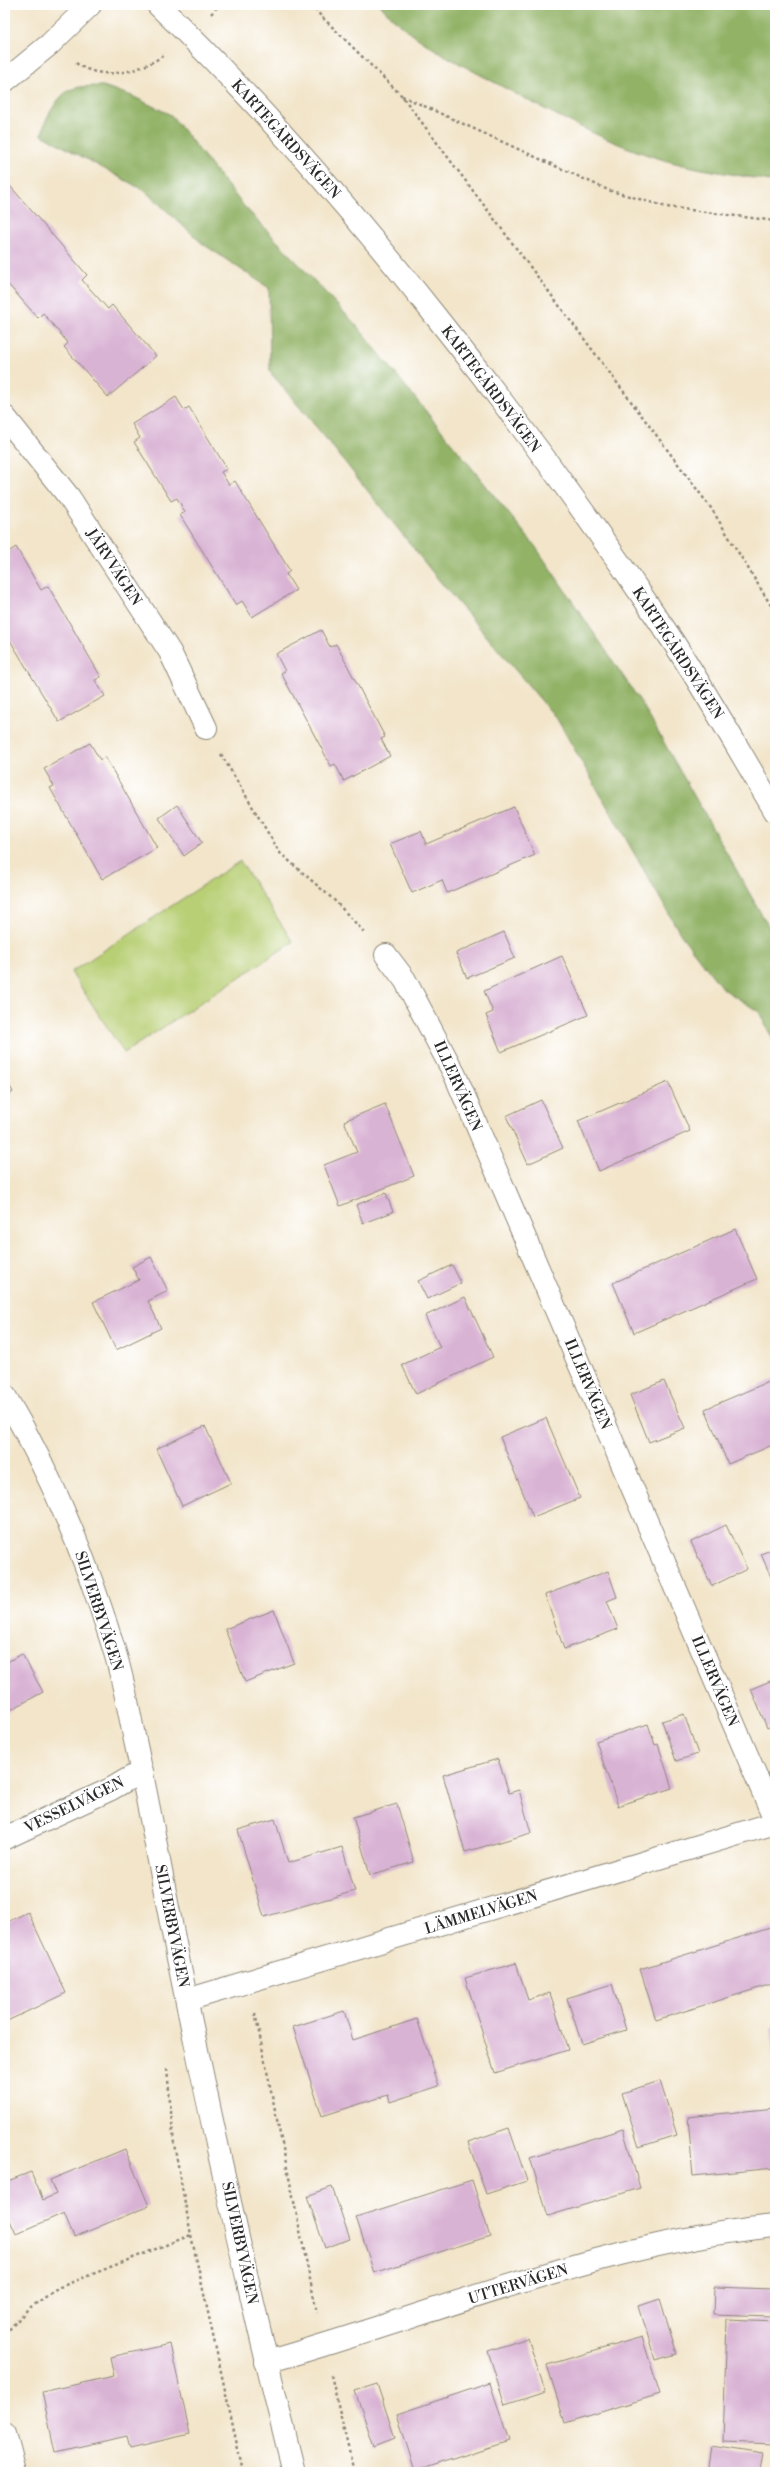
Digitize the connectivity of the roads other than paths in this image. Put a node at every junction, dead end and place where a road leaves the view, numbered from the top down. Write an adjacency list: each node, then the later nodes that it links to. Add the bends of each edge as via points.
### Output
1 (90, 5): 3 (street, via 50,44)
2 (158, 5): 6 (street, KARTEGÅRDSVÄGEN, via 244,91 358,220 527,435 673,642)
3 (5, 81)
4 (5, 417): 5 (street, JÄRVVÄGEN, via 69,497 161,639)
5 (206, 728)
6 (775, 811)
7 (386, 955): 10 (street, ILLERVÄGEN, via 405,980 455,1075)
8 (5, 1396): 9 (street, SILVERBYVÄGEN, via 45,1471 85,1563 113,1645)
9 (142, 1771): 11 (street, VESSELVÄGEN); 12 (street, SILVERBYVÄGEN)
10 (775, 1821): 12 (street, LÄMMELVÄGEN)
11 (5, 1838)
12 (187, 2000): 14 (street, SILVERBYVÄGEN)
13 (775, 2226): 14 (street, UTTERVÄGEN, via 683,2240 605,2258)
14 (266, 2362): 17 (street, SILVERBYVÄGEN)
15 (5, 2434): 16 (street)
16 (16, 2472)
17 (294, 2472)

